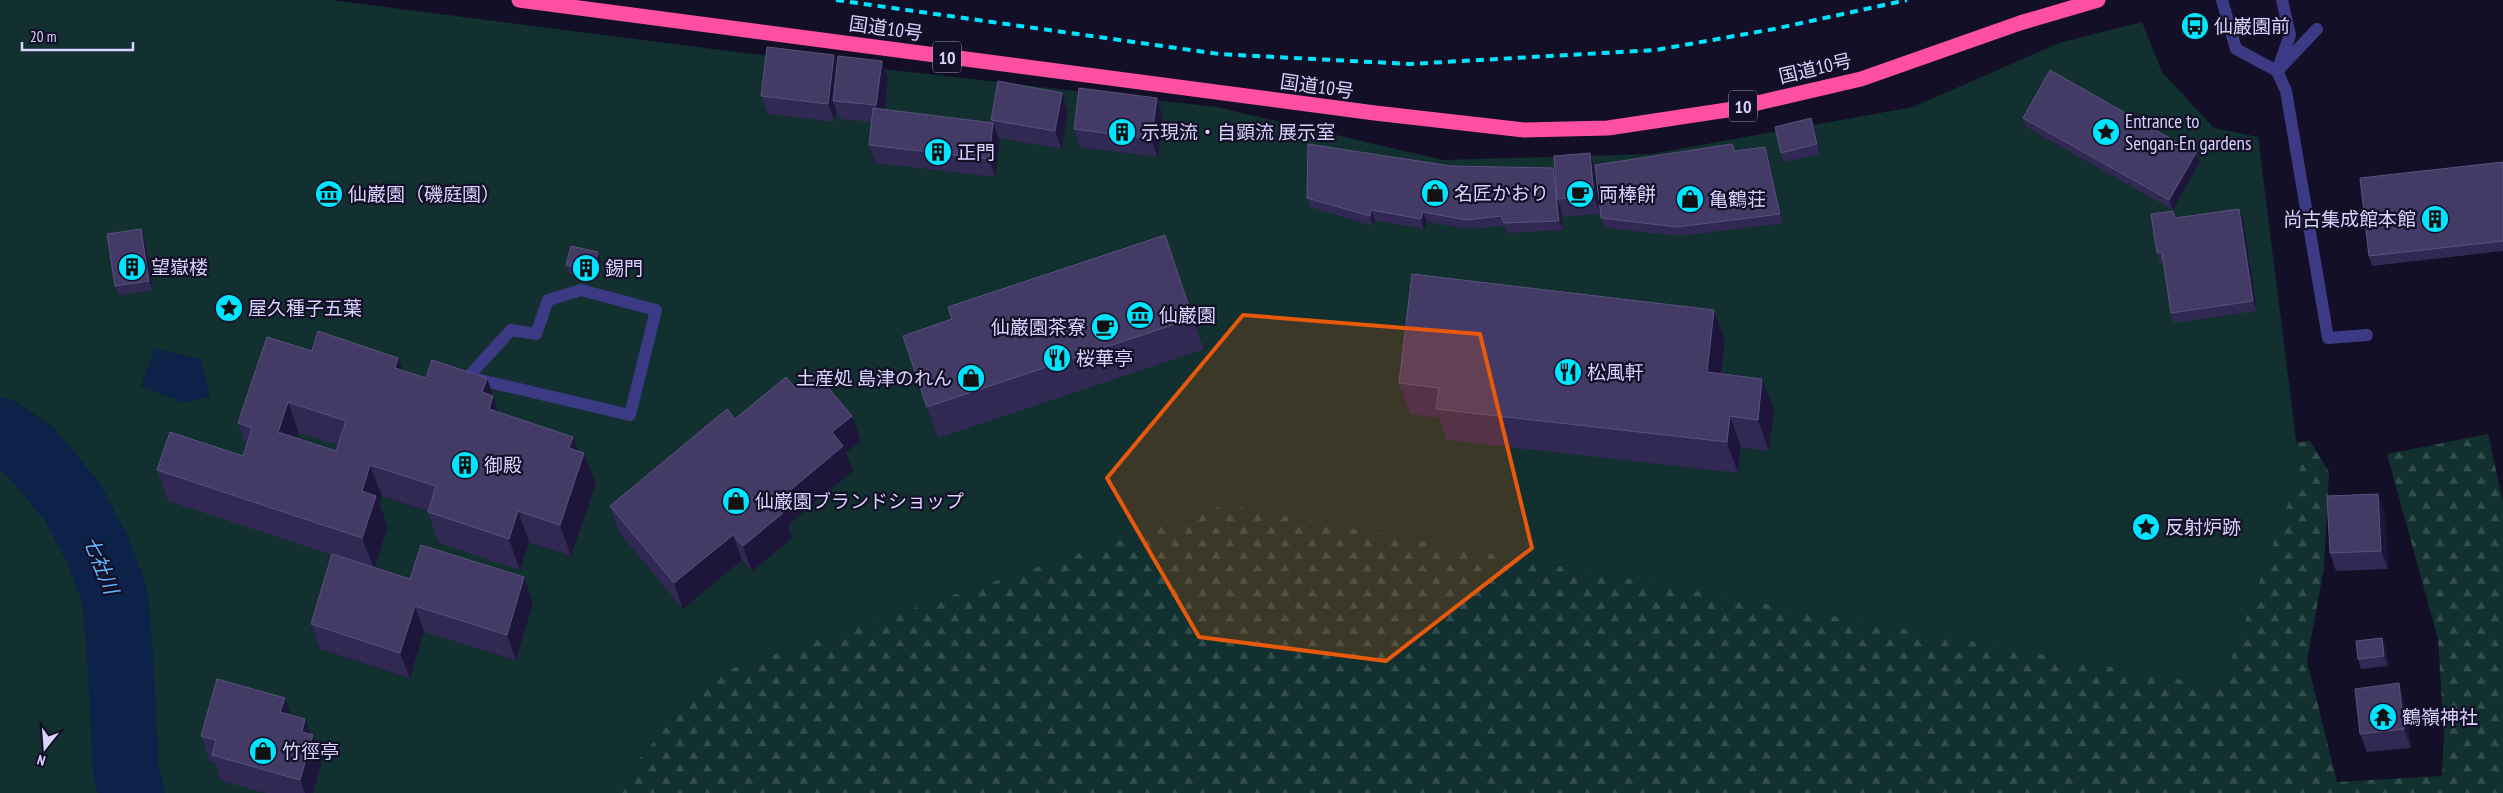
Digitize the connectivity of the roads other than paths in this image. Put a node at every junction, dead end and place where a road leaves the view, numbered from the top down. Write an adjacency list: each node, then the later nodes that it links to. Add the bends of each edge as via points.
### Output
1 (519, 0): 2 (highway, 国道10号 / 10, via 1524,130 1608,128 1727,110 1861,79 2020,23)
2 (2098, 0)
3 (2222, 0): 6 (street, via 2236,48)
4 (2282, 0): 6 (street, via 2290,35)
5 (2317, 29): 6 (street)
6 (2277, 71): 7 (street, via 2286,91 2328,338)
7 (2367, 335)
8 (630, 415): 8 (street, via 656,310 581,290 548,300 536,334 511,330 468,377)

